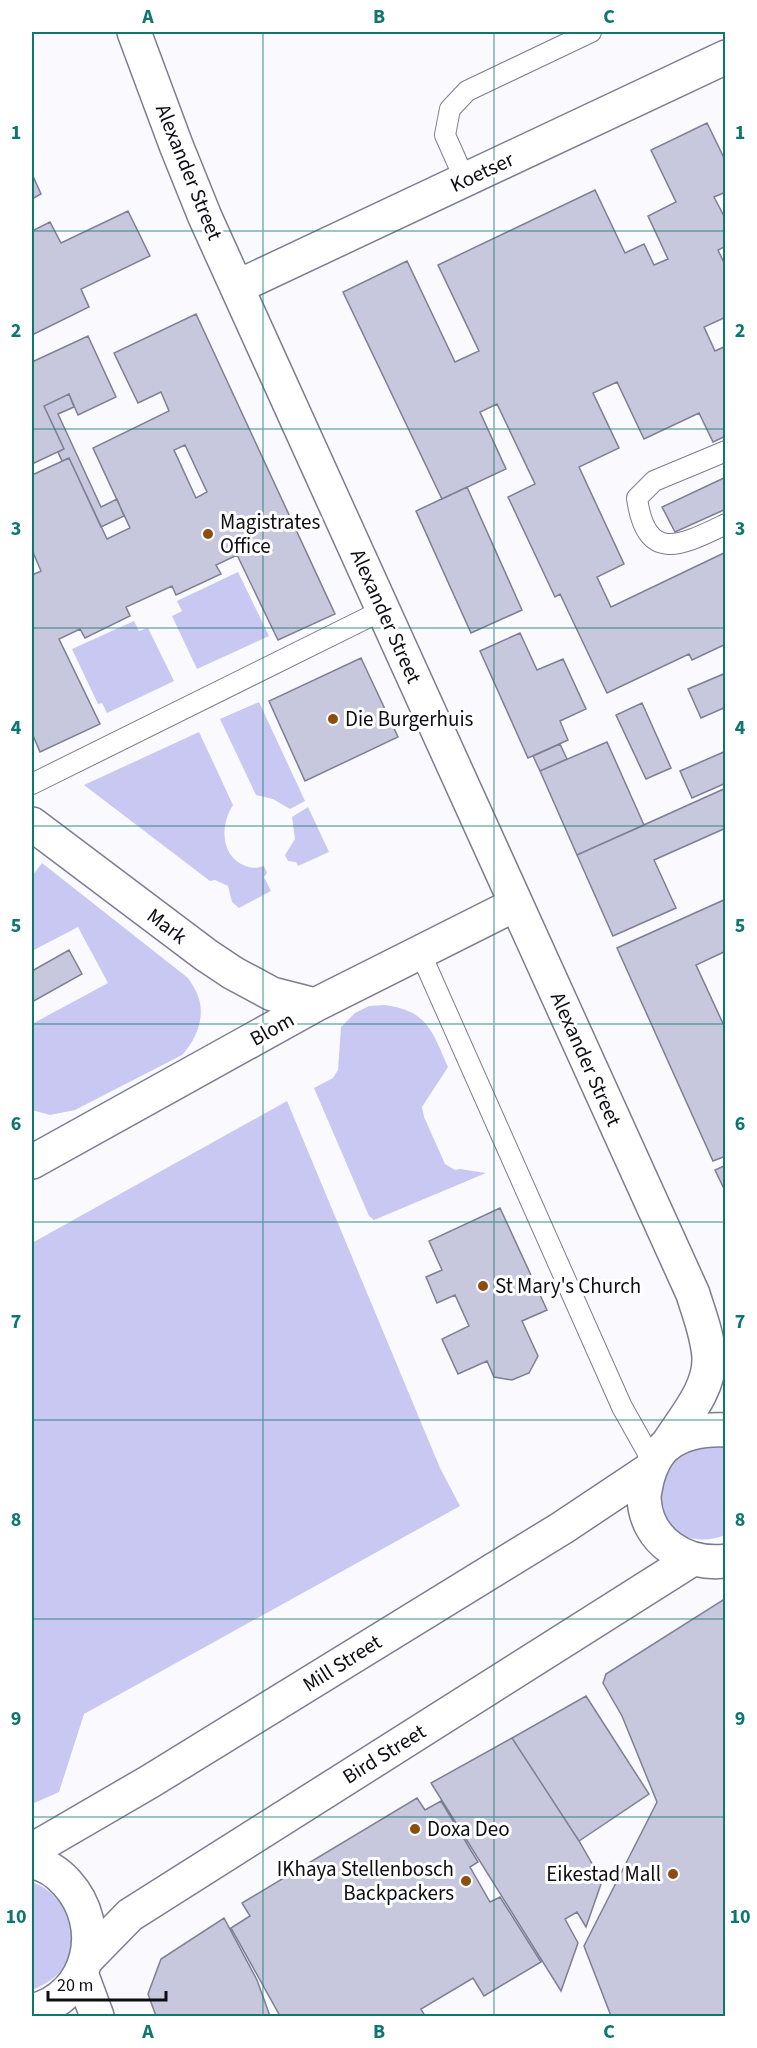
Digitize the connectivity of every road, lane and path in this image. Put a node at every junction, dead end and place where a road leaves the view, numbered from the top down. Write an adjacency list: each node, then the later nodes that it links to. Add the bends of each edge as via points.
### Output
1 (134, 32): 5 (street, Alexander Street, via 176,146)
2 (591, 32): 4 (lane, via 467,91 450,109 445,135)
3 (726, 57): 4 (street, Koetser)
4 (465, 180): 5 (street, Koetser)
5 (237, 286): 8 (street, Alexander Street)
6 (726, 451): 7 (lane, via 654,481 637,498 646,532 662,544 692,540)
7 (726, 524)
8 (383, 610): 9 (lane); 11 (street, Alexander Street)
9 (32, 784)
10 (32, 824): 13 (street, Mark, via 233,973 272,994)
11 (516, 904): 12 (street, Blom); 15 (street, Alexander Street)
12 (420, 952): 13 (street, Blom); 18 (lane, via 622,1407)
13 (315, 1005): 14 (street, Blom)
14 (32, 1162)
15 (693, 1294): 16 (street, Alexander Street); 18 (street, Alexander Street, via 706,1337 708,1374 699,1395)
16 (726, 1340)
17 (726, 1430): 18 (street, Mill Street, via 690,1433)
18 (656, 1459): 19 (street, via 644,1498 648,1518 658,1537); 21 (street, Mill Street, via 552,1534)
19 (691, 1560): 20 (street); 23 (street, Bird Street, via 130,1915)
20 (726, 1561)
21 (32, 1850)
22 (32, 1862): 23 (street, via 60,1875 76,1892 86,1913 90,1936)
23 (84, 1966): 24 (street, Bird Street, via 65,1994); 25 (street)
24 (32, 2011)
25 (97, 2016)

